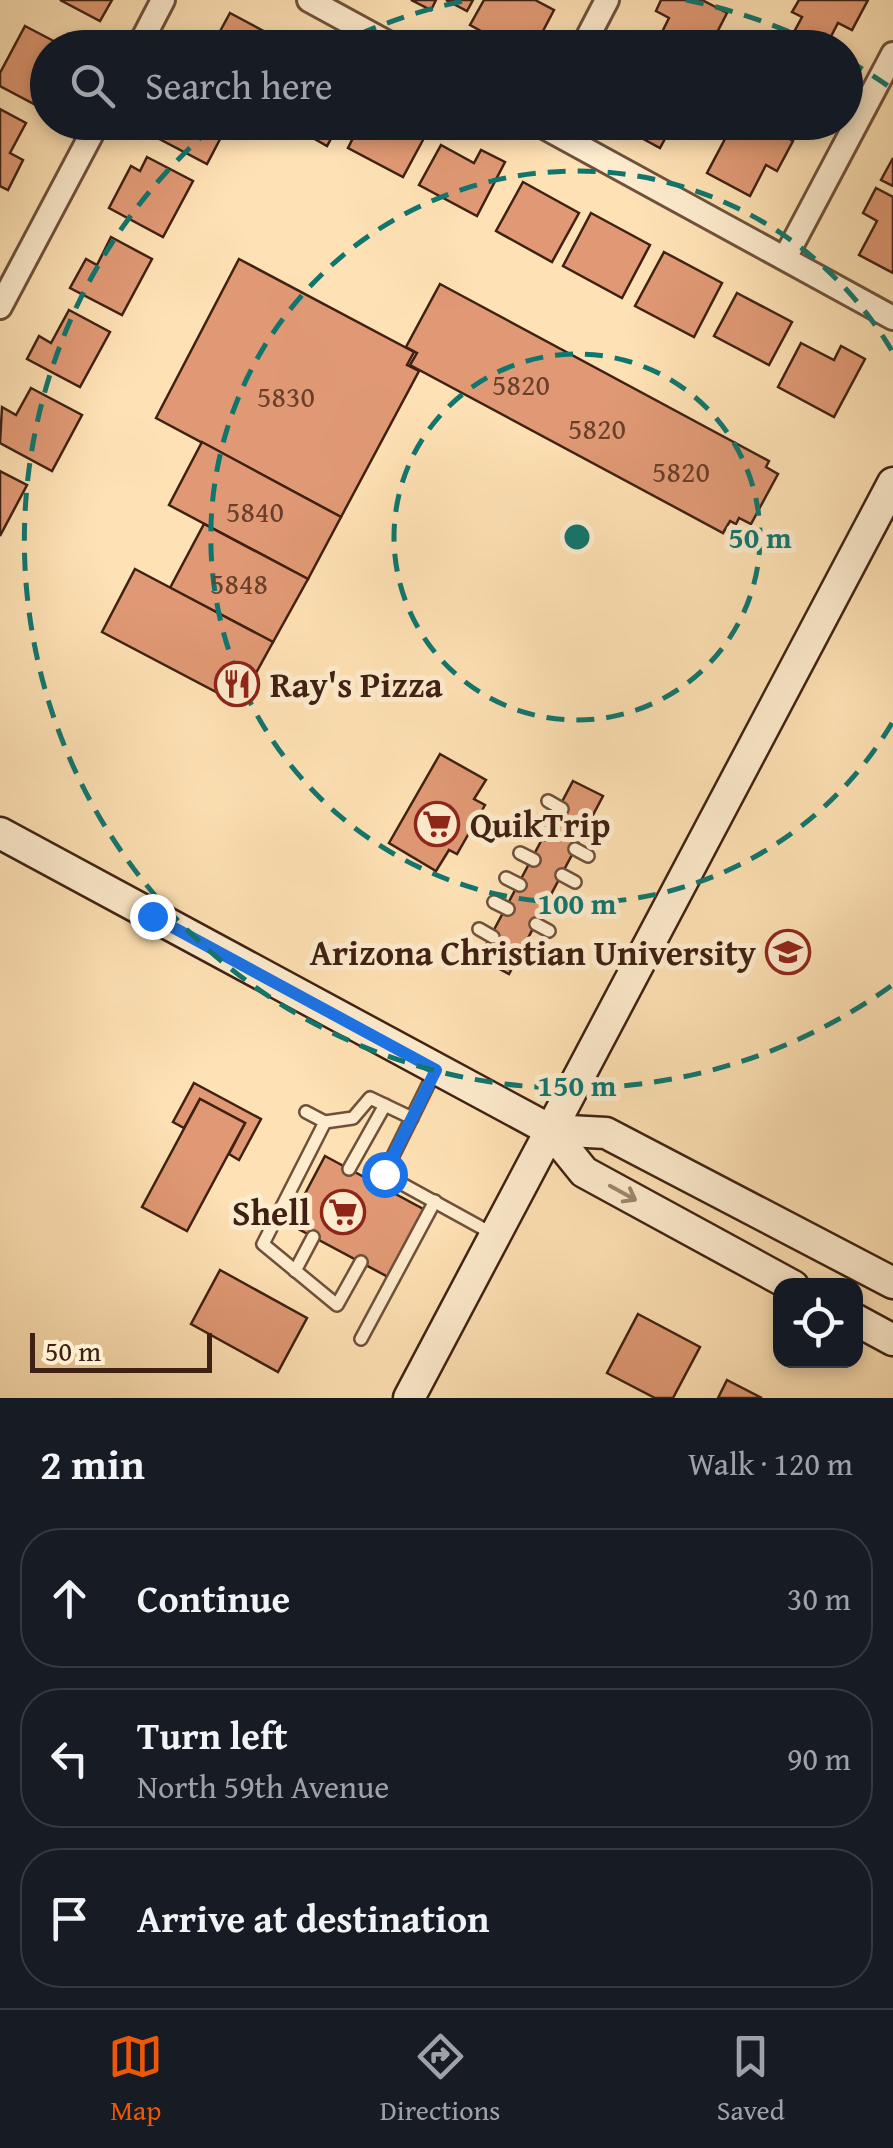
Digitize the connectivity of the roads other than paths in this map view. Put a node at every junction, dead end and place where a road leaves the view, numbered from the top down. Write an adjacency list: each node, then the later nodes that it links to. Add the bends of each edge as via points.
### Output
1 (163, 0): 4 (street)
2 (309, 0): 5 (street)
3 (607, 0): 6 (street)
4 (147, 30)
5 (364, 30)
6 (591, 30)
7 (893, 54): 8 (street)
8 (863, 111)
9 (88, 140): 13 (street)
10 (570, 140): 12 (street)
11 (847, 140): 12 (street)
12 (785, 258): 14 (street)
13 (0, 307)
14 (893, 318)
15 (893, 484): 44 (main road)
16 (548, 802): 17 (lane)
17 (562, 809)
18 (588, 822): 20 (lane)
19 (534, 827): 22 (lane)
20 (602, 830)
21 (0, 834): 39 (main road)
22 (548, 834)
23 (575, 849): 25 (lane)
24 (520, 853): 26 (lane)
25 (588, 856)
26 (534, 860)
27 (562, 874): 29 (lane)
28 (506, 878): 30 (lane)
29 (575, 882)
30 (520, 886)
31 (494, 902): 32 (lane)
32 (508, 909)
33 (536, 924): 35 (lane)
34 (479, 929): 36 (lane)
35 (549, 931)
36 (493, 937)
37 (520, 951): 38 (lane)
38 (534, 959)
39 (436, 1070): 42 (lane); 44 (main road)
40 (385, 1104): 42 (lane); 43 (lane, via 370,1098 354,1118); 45 (lane)
41 (306, 1112): 43 (lane)
42 (412, 1118): 46 (lane, via 384,1174 401,1190)
43 (325, 1122): 51 (lane, via 263,1244)
44 (550, 1130): 47 (main road); 49 (main road, via 606,1133); 52 (main road, one-way to 52, via 584,1172)
45 (349, 1169)
46 (435, 1201): 47 (lane); 56 (lane)
47 (495, 1235): 58 (main road)
48 (314, 1237): 51 (lane)
49 (816, 1242): 53 (main road); 54 (main road)
50 (361, 1262): 51 (lane, via 337,1305)
51 (295, 1271)
52 (779, 1278)
53 (798, 1278)
54 (893, 1283)
55 (863, 1324): 57 (main road)
56 (361, 1338)
57 (893, 1340)
58 (409, 1398)

